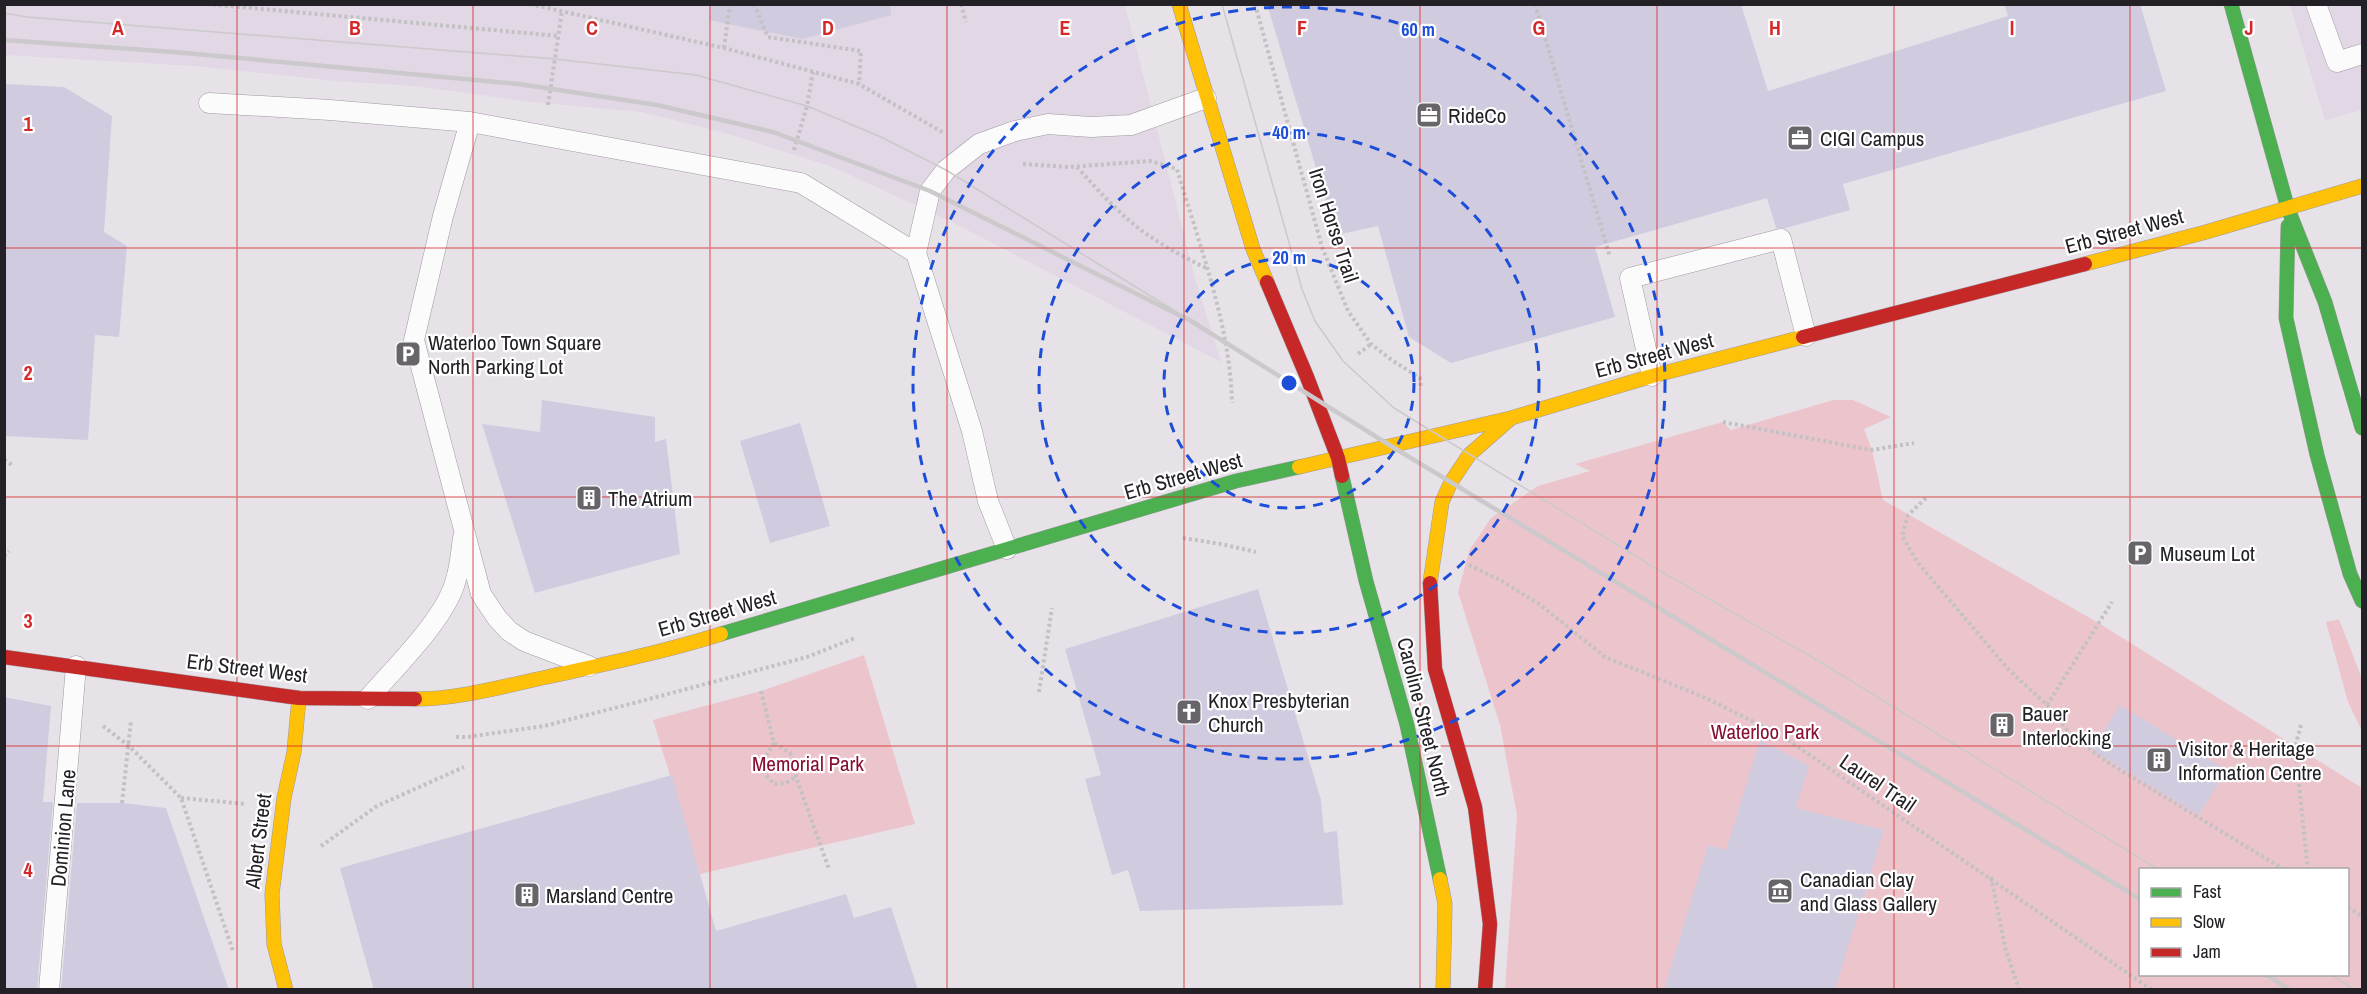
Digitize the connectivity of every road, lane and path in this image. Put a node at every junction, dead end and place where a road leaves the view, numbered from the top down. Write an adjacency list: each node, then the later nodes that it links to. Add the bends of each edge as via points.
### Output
1 (207, 4): 13 (path)
2 (530, 4): 11 (path)
3 (730, 4): 14 (path)
4 (754, 4): 17 (path, via 768,36 861,51)
5 (961, 4): 12 (path)
6 (1179, 4): 18 (main road, Caroline Street North)
7 (1255, 4): 31 (path, Iron Horse Trail, via 1322,247 1348,311)
8 (1535, 4): 28 (path)
9 (2231, 4): 26 (main road)
10 (2316, 4): 15 (lane, via 2337,62)
11 (562, 11): 13 (path); 14 (path)
12 (966, 22)
13 (559, 36): 21 (path)
14 (724, 48): 16 (path)
15 (2362, 54)
16 (813, 72): 17 (path); 24 (path)
17 (859, 84): 22 (path)
18 (1206, 98): 22 (lane, via 1131,125 1048,124 1015,131); 40 (main road, Caroline Street North, via 1253,249)
19 (209, 103): 20 (lane)
20 (470, 122): 21 (lane); 44 (lane, via 414,340)
21 (544, 135): 24 (lane)
22 (973, 149): 23 (path, via 1015,163); 27 (lane, via 946,170 930,192)
23 (1076, 166): 29 (path, via 1141,230); 29 (path, via 1150,161 1177,169)
24 (787, 180): 27 (lane, via 801,183)
25 (2362, 186): 26 (main road, Erb Street West)
26 (2288, 209): 30 (main road, Erb Street West); 38 (main road, via 2325,302); 51 (main road, via 2286,318 2317,455 2350,574)
27 (916, 253): 46 (lane, via 972,431 988,501)
28 (1612, 265)
29 (1206, 268): 35 (path, via 1221,318)
30 (1806, 336): 33 (main road, Erb Street West); 33 (lane, via 1781,239 1630,278)
31 (1371, 344): 32 (path); 34 (path, Iron Horse Trail, via 1420,378)
32 (1358, 354)
33 (1653, 376): 36 (main road, Erb Street West)
34 (1421, 388)
35 (1232, 403)
36 (1511, 418): 40 (main road, Erb Street West); 83 (main road, via 1469,455 1451,482 1442,502 1430,577 1435,669 1475,807 1490,924)
37 (1723, 422): 39 (path, via 1872,450)
38 (2362, 428)
39 (1914, 443)
40 (1338, 458): 46 (main road, Erb Street West, via 1236,481); 82 (main road, Caroline Street North, via 1366,581 1407,725 1445,904)
41 (4, 460): 42 (path)
42 (14, 466)
43 (1926, 498): 62 (path, via 1908,515 1902,536 1912,554 2008,670)
44 (464, 532): 56 (lane, via 481,594 496,618 524,640); 60 (lane, via 456,581 446,602 434,622)
45 (1184, 538): 48 (path)
46 (1007, 549): 56 (main road, Erb Street West, via 672,649)
47 (9, 551): 49 (path)
48 (1256, 552)
49 (4, 556)
50 (1460, 560): 76 (path, Laurel Trail, via 1539,604 1605,657 1706,698 1782,736)
51 (2362, 601)
52 (2112, 602): 62 (path)
53 (1052, 609): 58 (path)
54 (4, 657): 55 (main road, Erb Street West)
55 (76, 666): 59 (main road, Erb Street West); 61 (lane, Dominion Lane)
56 (594, 668): 60 (main road, Erb Street West, via 430,699)
57 (761, 691): 65 (path)
58 (1039, 692)
59 (299, 698): 60 (main road, Erb Street West); 81 (main road, Albert Street, via 272,894 274,944)
60 (368, 699)
61 (73, 705): 66 (path); 80 (lane, Dominion Lane)
62 (2047, 705): 73 (path, via 2071,735 2107,762)
63 (131, 721): 66 (path)
64 (2301, 725): 74 (path, via 2295,747)
65 (774, 743): 68 (path, via 797,763); 68 (path, via 765,758 764,772 774,784)
66 (129, 746): 69 (path); 70 (path)
67 (464, 767): 72 (path, via 377,806)
68 (796, 777): 75 (path)
69 (181, 798): 71 (path); 79 (path)
70 (122, 803)
71 (250, 805)
72 (321, 846)
73 (2282, 868)
74 (2308, 868)
75 (829, 869)
76 (1991, 877): 84 (path, via 2005,947); 85 (path, Laurel Trail)
77 (2349, 908): 78 (path)
78 (2362, 916)
79 (233, 951)
80 (50, 990)
81 (286, 990)
82 (1443, 990)
83 (1485, 990)
84 (2019, 990)
85 (2152, 990)

